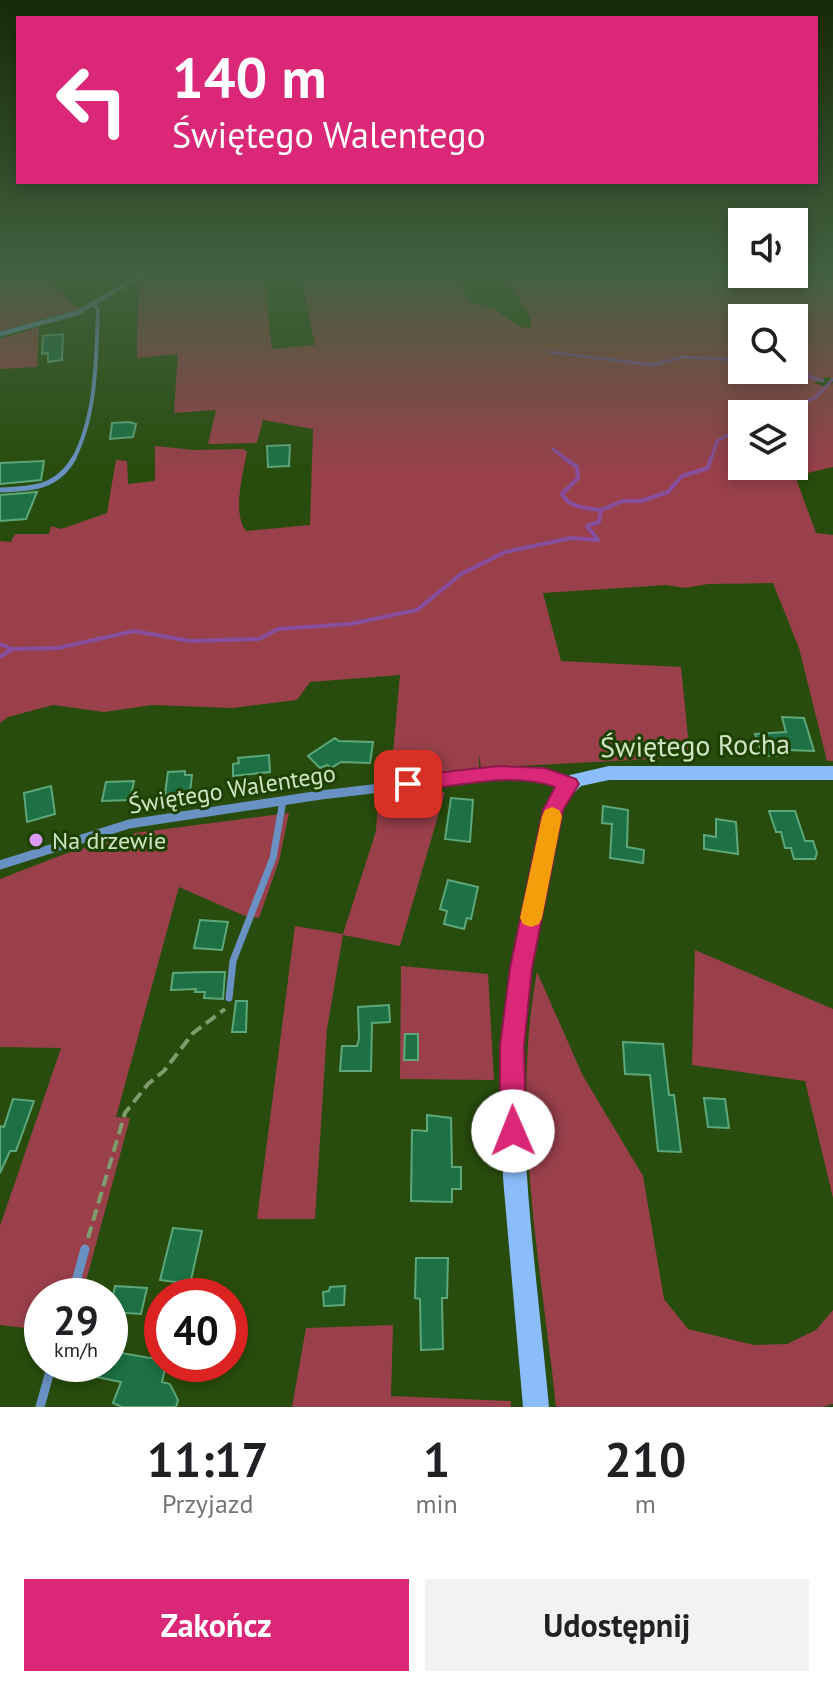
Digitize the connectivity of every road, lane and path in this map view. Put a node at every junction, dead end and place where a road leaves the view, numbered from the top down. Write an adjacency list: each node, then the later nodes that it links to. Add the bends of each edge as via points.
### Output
1 (97, 340): 2 (lane, via 80,449 68,470 34,489)
2 (0, 490)
3 (833, 773): 4 (street, Świętego Rocha, via 609,773)
4 (569, 784): 5 (street, Świętego Walentego, via 545,775 499,774); 12 (street, via 553,810 521,968 512,1046 515,1178)
5 (283, 801): 6 (street, Świętego Walentego, via 129,824); 7 (lane, via 273,858 233,961)
6 (0, 865)
7 (229, 998): 8 (path, via 125,1113)
8 (85, 1249): 9 (lane)
9 (77, 1278)
10 (47, 1382): 11 (lane)
11 (40, 1407)
12 (536, 1407)

